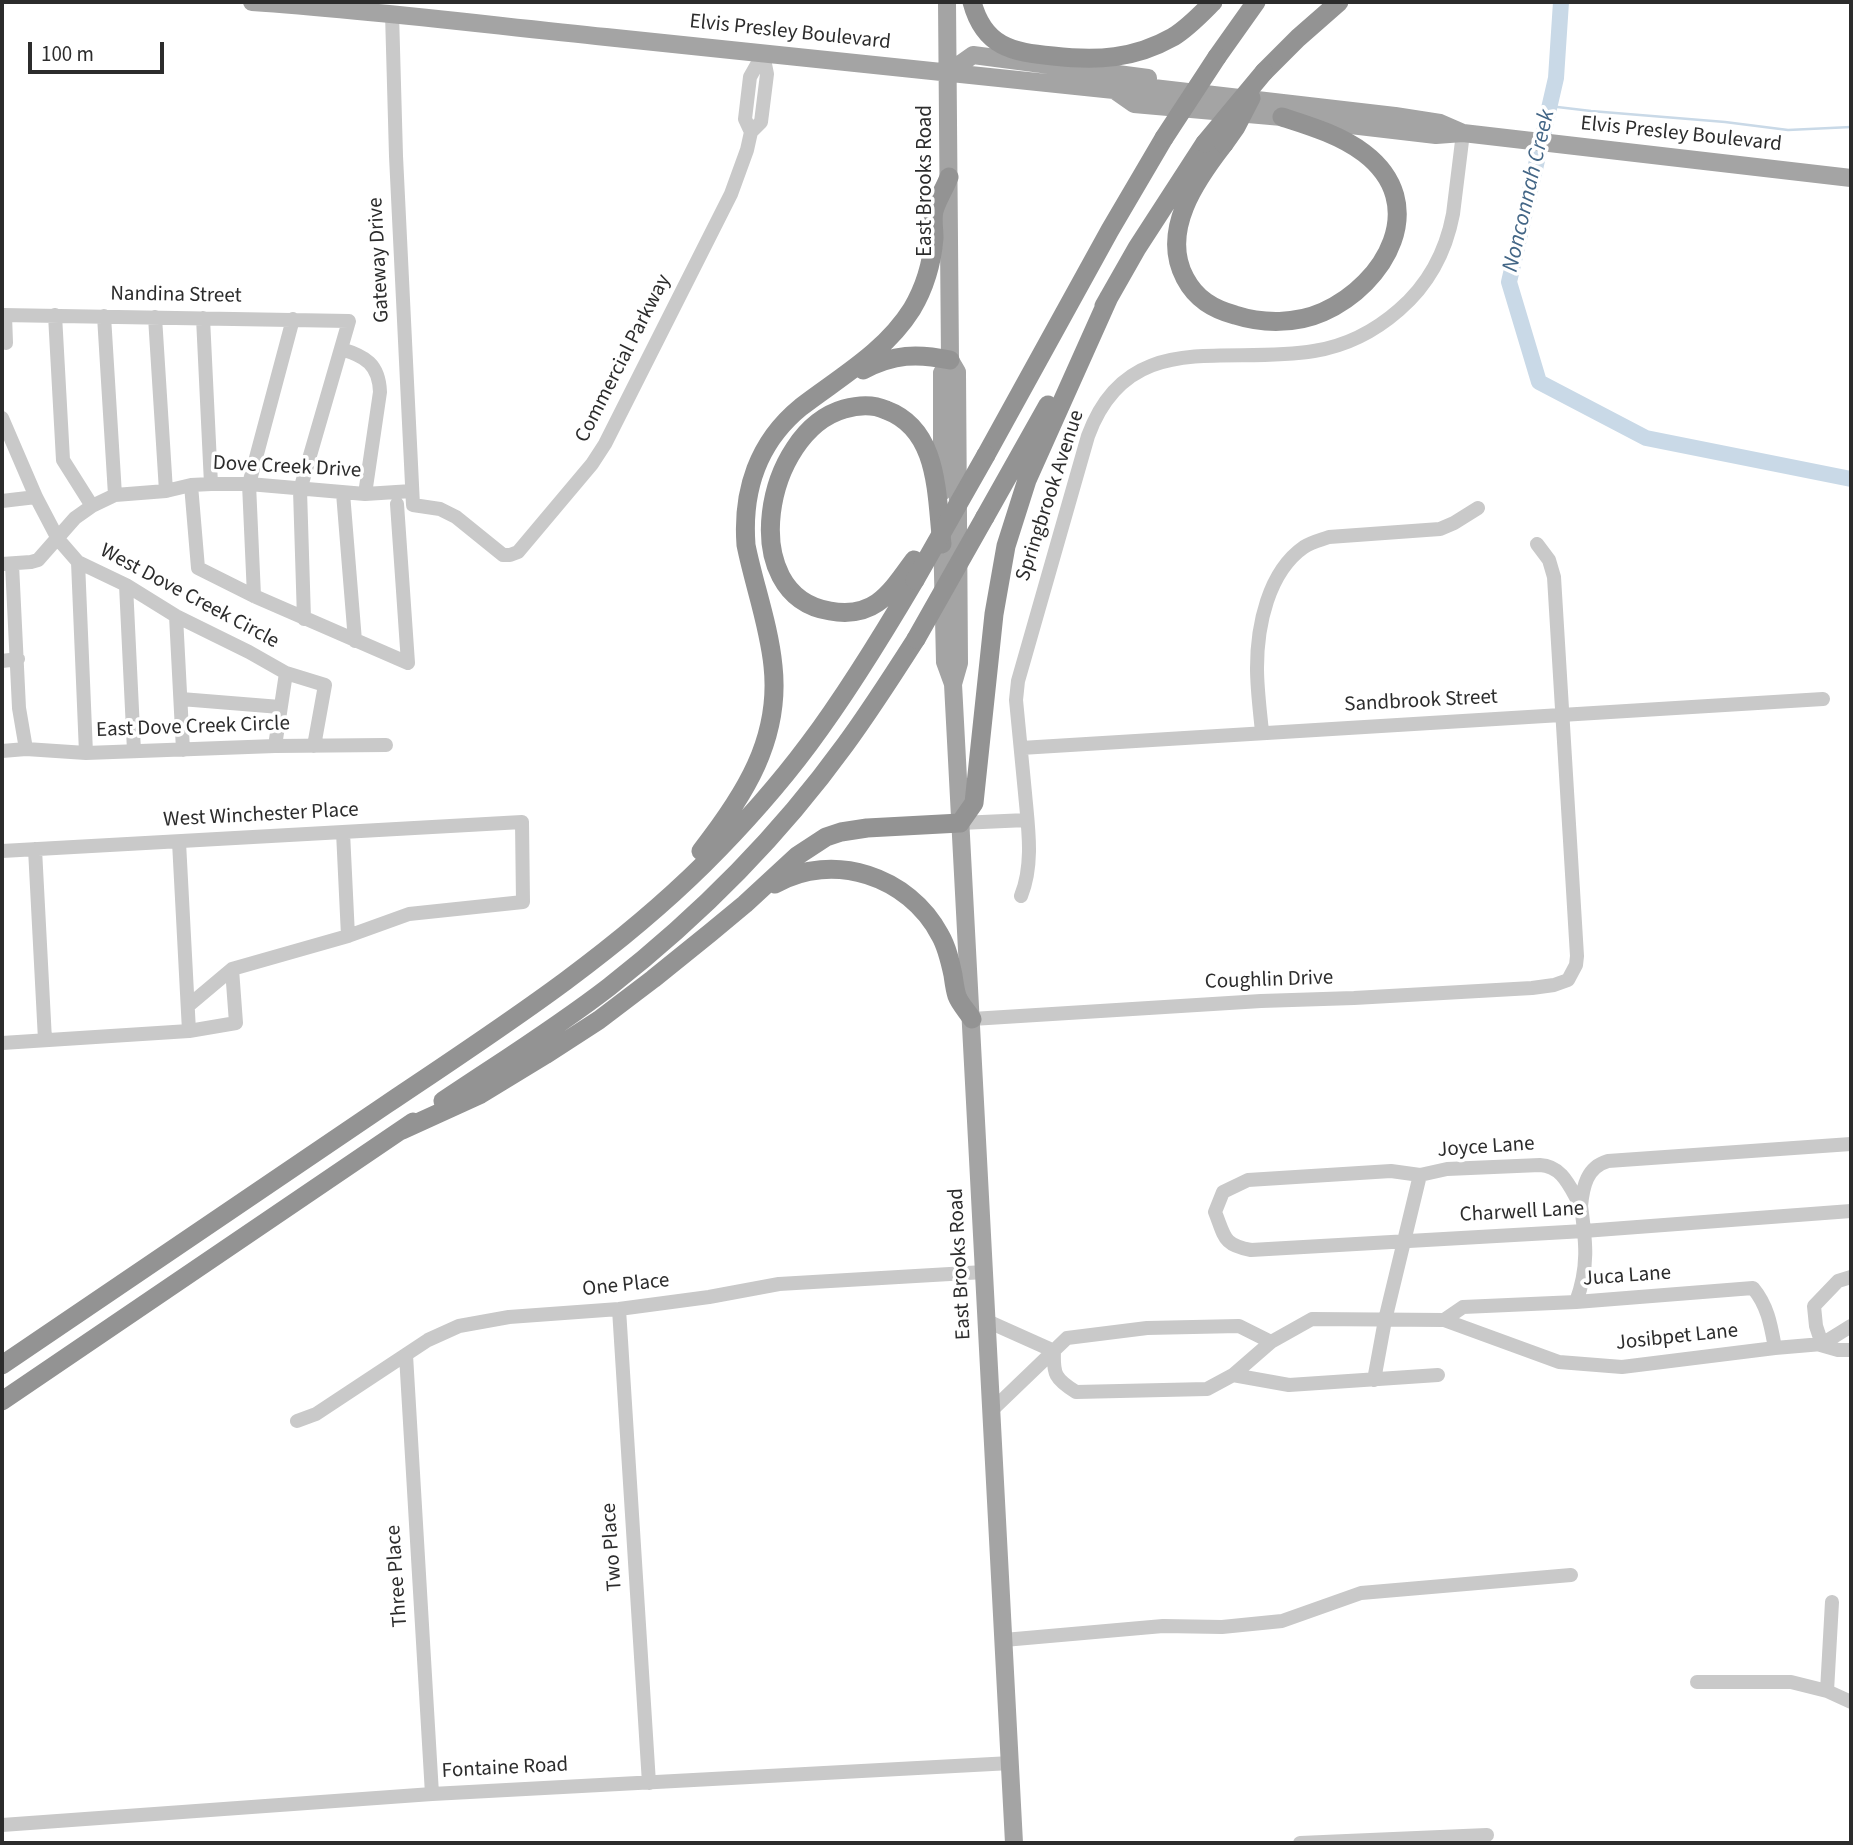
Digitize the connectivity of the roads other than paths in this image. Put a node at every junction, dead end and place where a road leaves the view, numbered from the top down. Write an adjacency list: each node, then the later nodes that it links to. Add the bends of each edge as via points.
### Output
1 (252, 2): 7 (main road, Elvis Presley Boulevard)
2 (947, 2): 11 (main road, East Brooks Road)
3 (972, 2): 8 (highway, via 979,23 990,36 1020,52 1106,58 1131,54)
4 (1213, 2): 8 (highway)
5 (1256, 2): 46 (highway, bridge, via 1164,138)
6 (1339, 2): 16 (highway, bridge, via 1269,67)
7 (392, 13): 9 (main road, Elvis Presley Boulevard); 41 (street, Gateway Drive)
8 (1173, 37): 10 (highway, via 1138,61)
9 (763, 54): 11 (main road, Elvis Presley Boulevard); 41 (street, Commercial Parkway, via 750,78 745,119 751,132 728,201 592,464 518,552 510,555 503,555 456,517)
10 (1086, 70): 11 (main road, via 973,55); 13 (main road, via 1178,82)
11 (949, 72): 12 (main road, Elvis Presley Boulevard); 17 (main road, East Brooks Road)
12 (1114, 90): 13 (main road, Elvis Presley Boulevard, via 1136,86); 14 (main road, Elvis Presley Boulevard, via 1134,104)
13 (1217, 95): 15 (main road, Elvis Presley Boulevard, via 1395,116 1440,123)
14 (1282, 117): 15 (main road, Elvis Presley Boulevard, via 1436,135); 16 (highway, via 1363,152 1391,184 1397,205 1398,227 1377,269 1352,294 1321,313 1286,321 1250,319 1204,302 1186,281 1178,256 1180,222)
15 (1463, 133): 18 (main road, Elvis Presley Boulevard); 69 (street, Springbrook Avenue, via 1453,214 1441,253 1413,296 1384,322 1343,344 1313,351 1157,363 1125,380 1103,404 1088,436 1020,667 1016,700)
16 (1215, 143): 19 (highway, via 1188,167)
17 (949, 177): 28 (main road, East Brooks Road); 29 (highway, via 934,212 933,250 926,279 911,310 875,352)
18 (1851, 178)
19 (1109, 297): 76 (highway, via 1027,480 1006,546 994,614 974,803); 91 (highway, bridge, via 916,639 813,787 705,904 607,988)
20 (4, 315): 21 (street, Nandina Street); 26 (street)
21 (54, 315): 22 (street, Nandina Street); 44 (street, via 63,460)
22 (104, 316): 23 (street, Nandina Street); 39 (street)
23 (155, 317): 24 (street, Nandina Street); 36 (street)
24 (203, 318): 25 (street, Nandina Street); 32 (street)
25 (293, 319): 27 (street, Nandina Street, via 349,321); 33 (street)
26 (6, 343)
27 (341, 349): 35 (street); 38 (street, via 368,360 380,381)
28 (950, 360): 29 (highway, via 920,356 888,359); 49 (main road, East Brooks Road, via 942,373); 60 (main road, East Brooks Road, via 957,372 959,663)
29 (827, 390): 83 (highway, via 800,408 768,443 748,495 746,545 774,667 773,707 763,750 715,834)
30 (2, 418): 31 (street)
31 (7, 446): 40 (street)
32 (211, 484): 33 (street, Dove Creek Drive); 34 (street, Dove Creek Drive)
33 (249, 484): 35 (street, Dove Creek Drive); 53 (street)
34 (191, 485): 36 (street, Dove Creek Drive); 53 (street, via 198,568)
35 (300, 490): 37 (street, Dove Creek Drive); 55 (street)
36 (166, 491): 39 (street, Dove Creek Drive)
37 (343, 493): 38 (street, Dove Creek Drive); 56 (street)
38 (365, 494): 41 (street, Dove Creek Drive)
39 (115, 495): 44 (street, Dove Creek Drive)
40 (36, 498): 42 (street); 47 (street)
41 (412, 498)
42 (2, 501)
43 (397, 504): 56 (street, via 408,663)
44 (92, 506): 47 (street, Dove Creek Drive)
45 (1478, 508): 65 (street, via 1445,527 1329,537 1294,555 1276,580 1262,622 1257,667)
46 (948, 519): 49 (highway, via 926,538 893,590 853,614 811,606 790,590 773,550 771,509 781,472 817,424 852,407 877,407 902,417 922,438 932,465); 83 (highway, bridge, via 872,653 807,747 736,830)
47 (58, 539): 50 (street, West Dove Creek Circle); 51 (street, via 38,560)
48 (1537, 544): 64 (street, via 1554,577)
49 (942, 551): 60 (main road, East Brooks Road, via 945,662)
50 (78, 562): 52 (street, West Dove Creek Circle); 74 (street)
51 (7, 564): 57 (street)
52 (127, 585): 54 (street, West Dove Creek Circle); 73 (street)
53 (254, 596): 55 (street)
54 (176, 616): 59 (street, West Dove Creek Circle); 61 (street)
55 (304, 618): 56 (street)
56 (355, 641)
57 (18, 659): 58 (street); 70 (street)
58 (2, 661)
59 (286, 673): 63 (street); 66 (street, West Dove Creek Circle, via 325,685)
60 (953, 684): 76 (main road, East Brooks Road)
61 (181, 699): 63 (street); 71 (street)
62 (1823, 699): 64 (street, Sandbrook Street)
63 (280, 707): 68 (street)
64 (1563, 714): 65 (street, Sandbrook Street); 87 (street, Coughlin Drive, via 1577,956 1568,980 1532,988)
65 (1262, 733): 69 (street, Sandbrook Street)
66 (316, 739): 67 (street, East Dove Creek Circle); 68 (street, East Dove Creek Circle)
67 (386, 745)
68 (275, 746): 71 (street, East Dove Creek Circle)
69 (1021, 748): 75 (street, Springbrook Avenue)
70 (26, 749): 72 (street, East Dove Creek Circle); 74 (street, East Dove Creek Circle)
71 (183, 750): 73 (street, East Dove Creek Circle)
72 (2, 751)
73 (134, 751): 74 (street, East Dove Creek Circle)
74 (86, 753)
75 (1027, 820): 76 (street); 81 (street, Springbrook Avenue, via 1029,869)
76 (960, 823): 82 (highway, via 867,828 826,837 797,856); 87 (main road, East Brooks Road)
77 (343, 832): 78 (street, West Winchester Place); 84 (street); 84 (street, West Winchester Place, via 522,822 523,902 409,914)
78 (179, 842): 79 (street, West Winchester Place); 86 (street)
79 (35, 849): 80 (street, West Winchester Place); 89 (street)
80 (2, 851)
81 (1021, 896)
82 (745, 904): 87 (highway, via 792,875 811,870 856,871 888,883 920,907 940,934 958,999); 91 (highway, via 599,1020 481,1094)
83 (657, 908): 113 (highway, via 518,1016)
84 (348, 936): 85 (street)
85 (232, 969): 86 (street); 88 (street, via 236,1023)
86 (188, 1006): 88 (street)
87 (972, 1018): 99 (main road, East Brooks Road)
88 (189, 1031): 89 (street)
89 (44, 1040): 90 (street)
90 (2, 1043)
91 (402, 1130): 117 (highway)
92 (1851, 1144): 94 (street, via 1608,1161 1589,1175)
93 (1420, 1175): 94 (street, Joyce Lane, via 1447,1169 1549,1166 1563,1176); 96 (street, Joyce Lane, via 1391,1171 1248,1180 1223,1192); 98 (street)
94 (1581, 1206): 97 (street)
95 (1851, 1211): 97 (street, Charwell Lane)
96 (1214, 1212): 98 (street, Charwell Lane, via 1234,1247 1251,1250)
97 (1584, 1231): 98 (street, Charwell Lane); 101 (street, via 1585,1273)
98 (1404, 1241): 103 (street)
99 (984, 1272): 102 (street, One Place, via 779,1284); 105 (main road, East Brooks Road)
100 (1851, 1277): 108 (street, via 1838,1281 1814,1306)
101 (1576, 1302): 104 (street, Juca Lane, via 1463,1307); 109 (street, Juca Lane, via 1754,1288 1770,1318)
102 (619, 1309): 112 (street, One Place, via 509,1317 460,1326); 127 (street, Two Place)
103 (1385, 1320): 104 (street, Josibpet Lane); 107 (street, Josibpet Lane, via 1312,1319); 116 (street)
104 (1444, 1320): 109 (street, Josibpet Lane, via 1559,1362 1622,1367)
105 (987, 1321): 111 (street); 118 (main road, East Brooks Road)
106 (1851, 1326): 108 (street)
107 (1271, 1342): 111 (street, via 1238,1326 1147,1328 1067,1338); 114 (street, Josibpet Lane)
108 (1819, 1344): 109 (street, Josibpet Lane); 110 (street)
109 (1775, 1348)
110 (1851, 1350)
111 (1054, 1351): 114 (street, Josibpet Lane, via 1054,1369 1063,1384 1076,1392 1207,1389); 118 (street)
112 (406, 1355): 119 (street, One Place, via 316,1414); 128 (street, Three Place)
113 (2, 1365)
114 (1233, 1375): 116 (street, via 1289,1385)
115 (1438, 1375): 116 (street)
116 (1374, 1380)
117 (2, 1401)
118 (992, 1410): 122 (main road, East Brooks Road)
119 (297, 1420)
120 (1571, 1575): 122 (street, via 1361,1593 1282,1621 1222,1628 1163,1626)
121 (1832, 1602): 124 (street)
122 (1004, 1640): 126 (main road, East Brooks Road)
123 (1697, 1682): 124 (street, via 1791,1682)
124 (1827, 1691): 125 (street)
125 (1851, 1702)
126 (1011, 1763): 127 (street, Fontaine Road); 131 (main road, East Brooks Road)
127 (649, 1783): 128 (street, Fontaine Road)
128 (432, 1794): 129 (street, Fontaine Road)
129 (2, 1825)
130 (1487, 1835): 132 (street)
131 (1014, 1843)
132 (1300, 1843)

